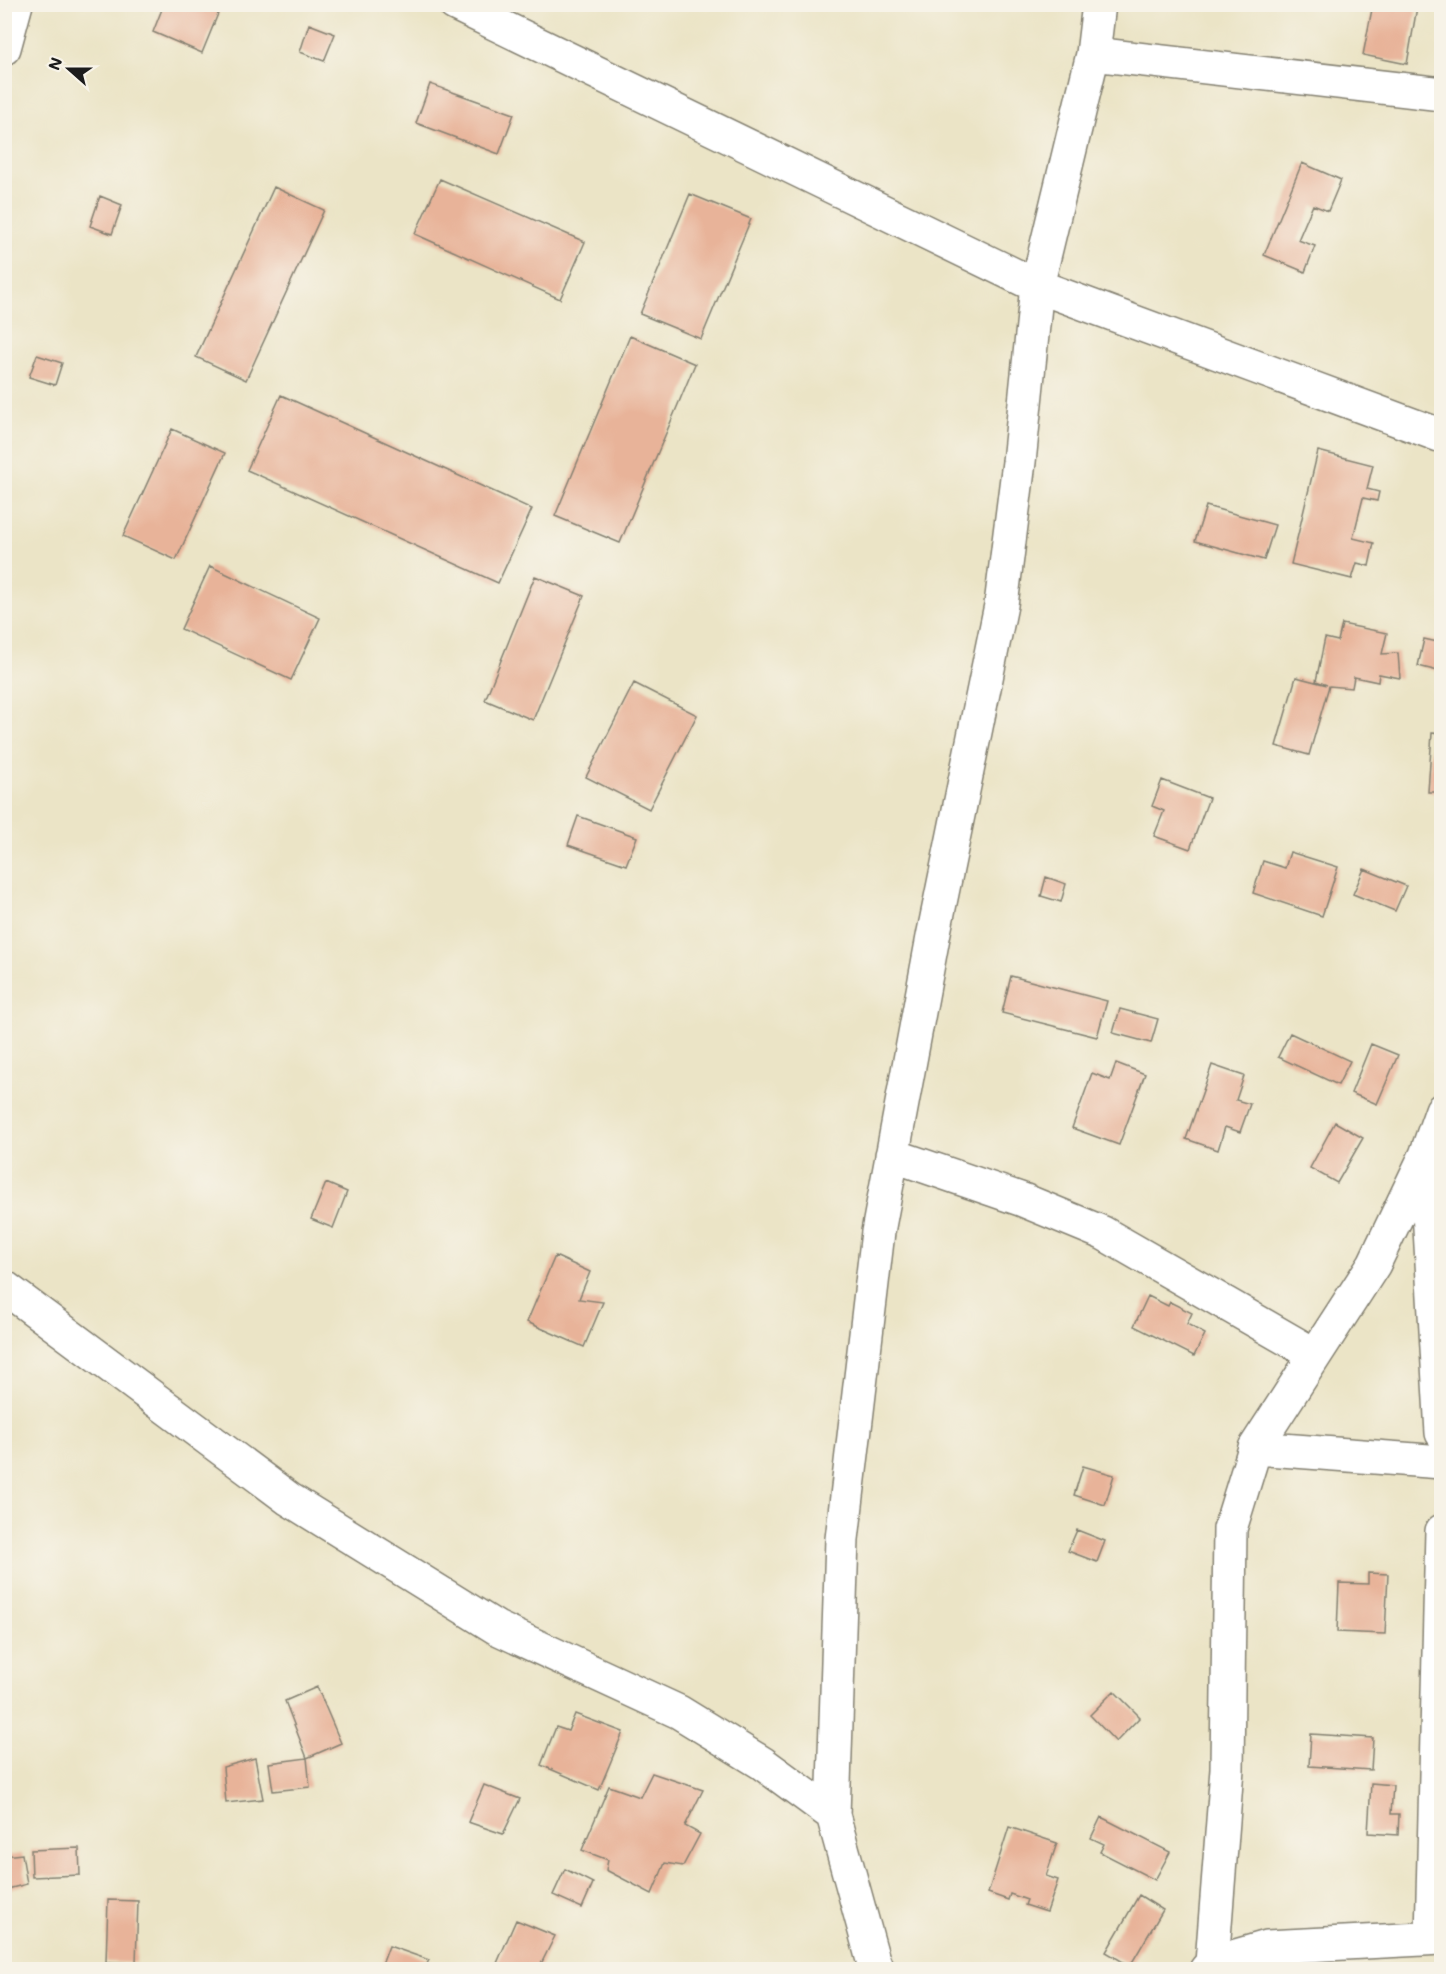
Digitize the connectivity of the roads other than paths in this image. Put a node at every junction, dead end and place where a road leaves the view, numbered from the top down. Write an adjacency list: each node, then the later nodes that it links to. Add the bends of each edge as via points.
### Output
1 (16, 4): 4 (street)
2 (455, 4): 7 (street)
3 (1100, 4): 5 (street)
4 (4, 48)
5 (1093, 54): 6 (street); 7 (street)
6 (1442, 94)
7 (1037, 286): 8 (street); 10 (street, via 1001,605)
8 (1442, 436)
9 (1442, 1110): 11 (street)
10 (892, 1155): 13 (street, via 1023,1200 1103,1233); 18 (street, via 878,1232 842,1539)
11 (1425, 1155): 13 (street, via 1374,1264); 14 (street)
12 (4, 1287): 18 (street, via 289,1500 497,1628 679,1712 762,1763)
13 (1315, 1355): 15 (street)
14 (1442, 1433)
15 (1255, 1448): 16 (street); 21 (street, via 1230,1529 1227,1769)
16 (1442, 1462)
17 (1442, 1531): 19 (street)
18 (833, 1815): 22 (street)
19 (1437, 1938): 20 (street)
20 (1345, 1957): 21 (street, via 1267,1947)
21 (1209, 1966)
22 (877, 1970)

